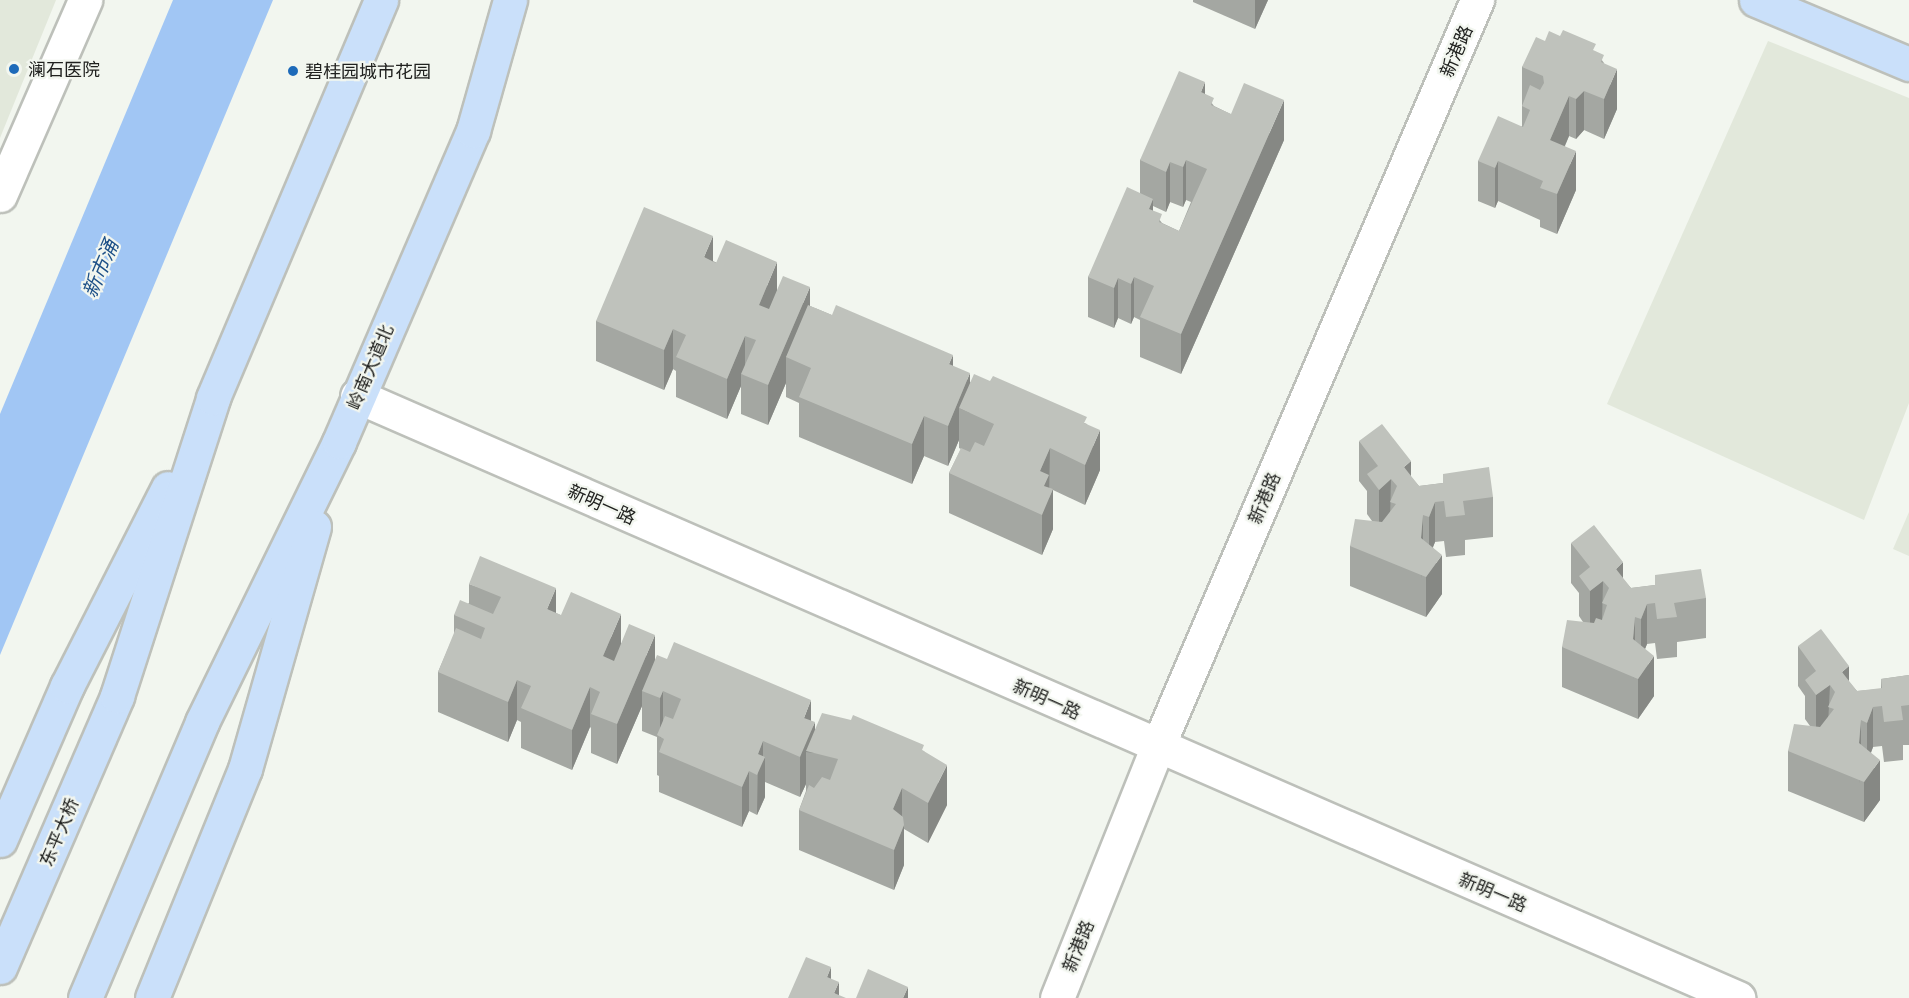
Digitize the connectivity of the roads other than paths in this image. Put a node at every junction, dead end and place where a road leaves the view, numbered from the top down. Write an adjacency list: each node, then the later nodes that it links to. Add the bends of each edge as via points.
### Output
1 (85, 0): 7 (street)
2 (381, 0): 9 (main road)
3 (510, 0): 8 (main road, 岭南大道北, via 473,131)
4 (1477, 0): 11 (street, 新港路)
5 (1756, 0): 6 (main road)
6 (1909, 64)
7 (0, 195)
8 (357, 396): 10 (main road, 岭南大道北); 11 (street, 新明一路)
9 (213, 398): 12 (main road, via 67,686); 13 (main road, 东平大桥, via 117,696)
10 (339, 442): 14 (main road, 岭南大道北, via 202,722); 15 (main road, via 245,768)
11 (1157, 748): 16 (street, 新港路); 17 (street, 新明一路)
12 (0, 840)
13 (0, 967)
14 (85, 998)
15 (152, 998)
16 (1057, 998)
17 (1738, 998)

